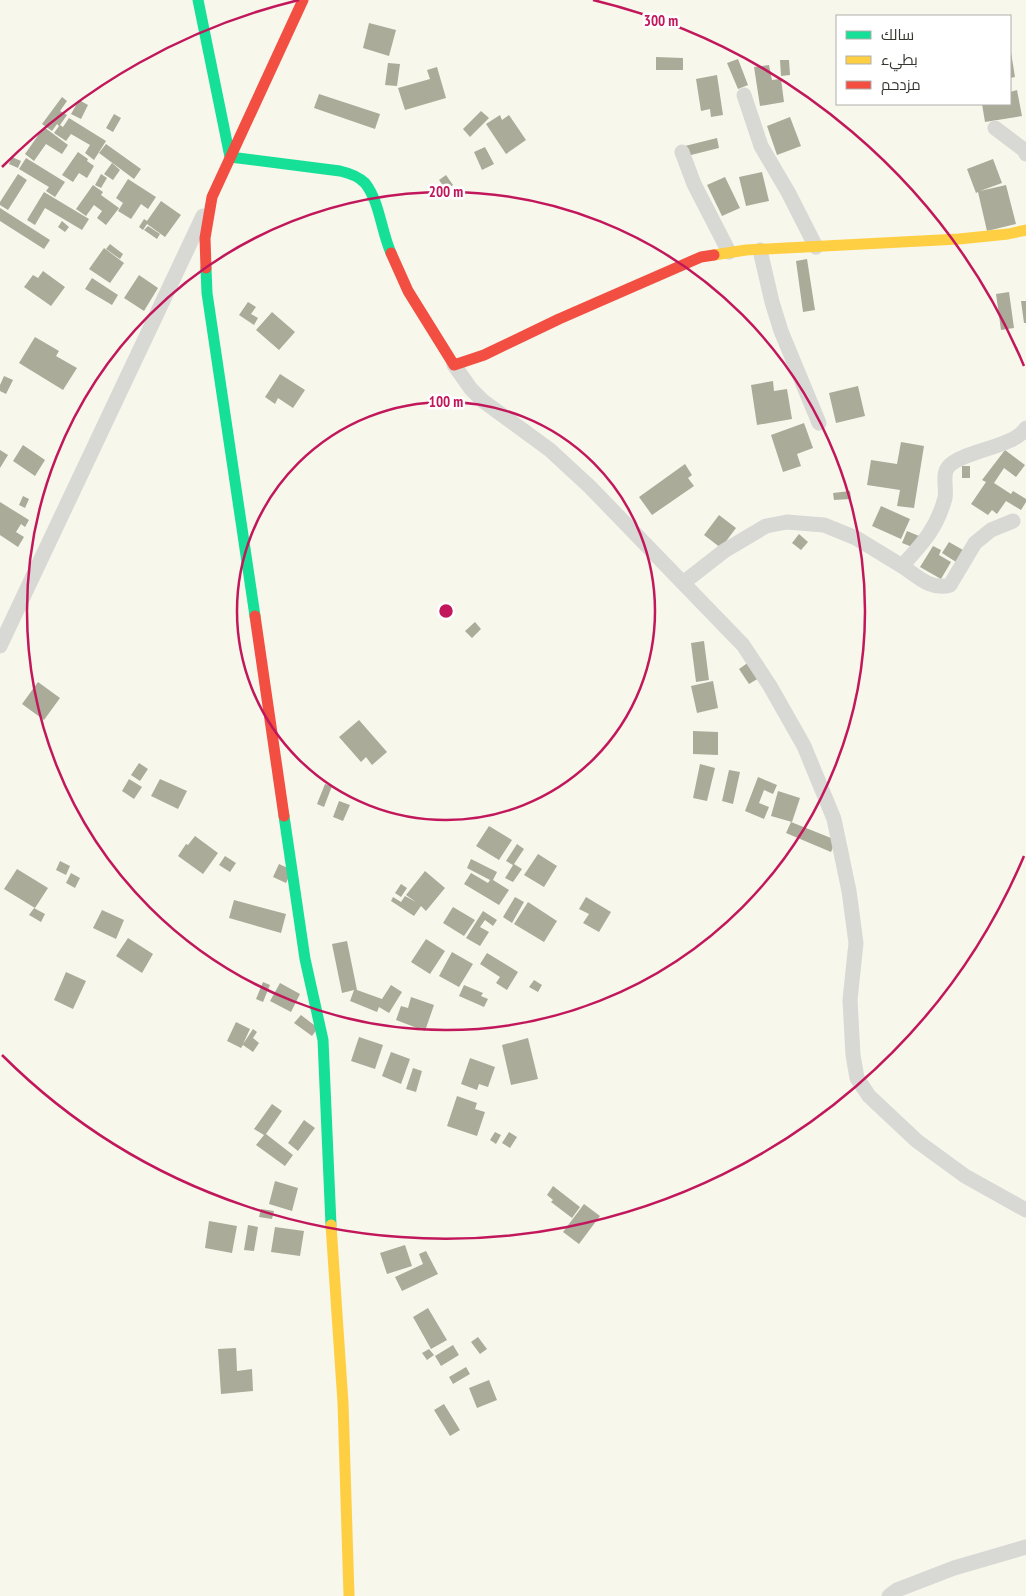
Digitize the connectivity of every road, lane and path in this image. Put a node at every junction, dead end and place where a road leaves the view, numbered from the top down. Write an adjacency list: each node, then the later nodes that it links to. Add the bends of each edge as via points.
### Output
1 (198, 0): 7 (street)
2 (303, 0): 7 (street)
3 (744, 95): 10 (street, via 761,146)
4 (996, 128): 6 (street)
5 (682, 152): 12 (street, via 694,184)
6 (1026, 154)
7 (230, 157): 8 (street); 13 (street, via 340,171 364,182 374,199 387,244 408,291)
8 (212, 197): 19 (street); 22 (street, via 205,238 207,293 305,960 322,1040 343,1403)
9 (1026, 230): 10 (street, via 968,238)
10 (816, 246): 11 (street)
11 (760, 250): 12 (street); 14 (street, via 781,331)
12 (729, 252): 13 (street, via 701,257 484,355)
13 (454, 365): 18 (street, via 483,401 550,450)
14 (819, 423)
15 (1026, 428): 17 (street, via 1005,442 960,458 948,466 944,479 945,496 936,522 926,541)
16 (1012, 521): 17 (street, via 991,530 976,543 950,585 941,588 926,583)
17 (902, 566): 18 (street, via 856,538 824,525 787,522 766,526 732,546)
18 (683, 584): 20 (street, via 742,645 770,686 804,746 834,819 856,943 850,1000 857,1078 869,1096 917,1141 965,1176)
19 (0, 646)
20 (1026, 1210)
21 (1026, 1547): 23 (street, via 954,1568)
22 (349, 1596)
23 (890, 1596)

